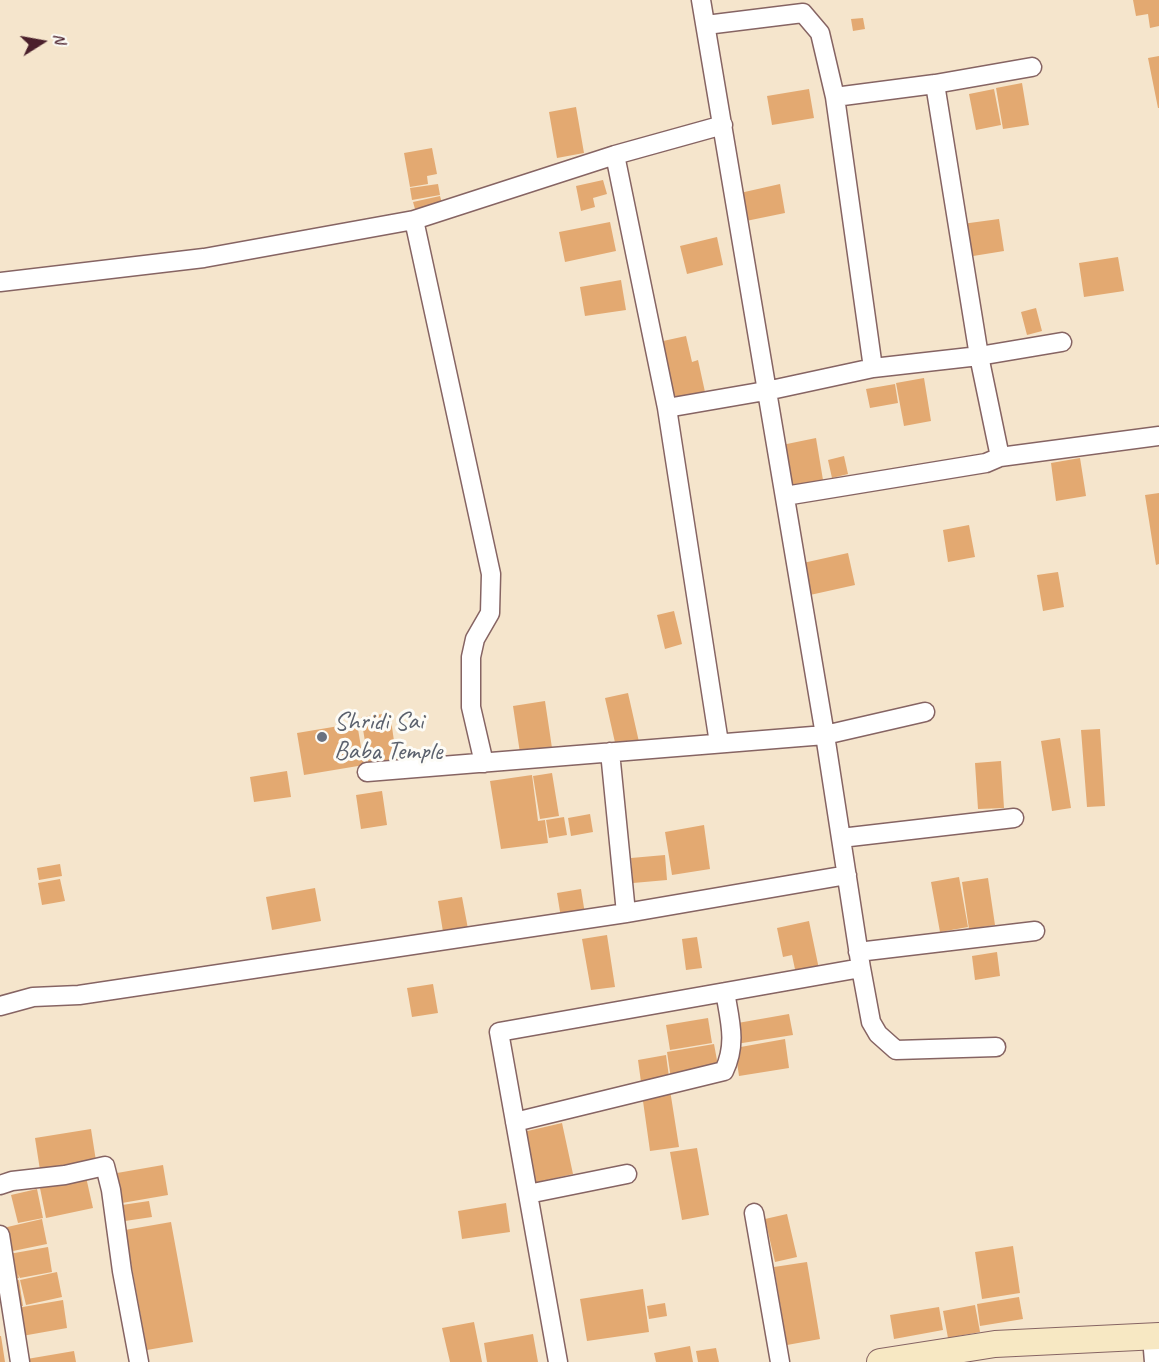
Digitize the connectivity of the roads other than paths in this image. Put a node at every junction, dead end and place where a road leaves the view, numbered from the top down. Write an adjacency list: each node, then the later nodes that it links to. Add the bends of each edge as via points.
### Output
1 (702, 0): 2 (street)
2 (706, 25): 5 (street, via 803,13 820,33); 6 (street)
3 (1032, 67): 4 (street)
4 (935, 84): 5 (street); 11 (street)
5 (835, 97): 12 (street)
6 (723, 125): 7 (street); 13 (street)
7 (615, 155): 8 (street); 14 (street)
8 (414, 220): 9 (street, via 204,258); 22 (street, via 491,574 490,613 475,639 471,657 471,707)
9 (0, 282)
10 (1062, 342): 11 (street)
11 (979, 356): 12 (street); 16 (street)
12 (873, 368): 13 (street)
13 (767, 389): 14 (street); 17 (street)
14 (667, 408): 20 (street)
15 (1159, 436): 16 (street)
16 (1000, 457): 17 (street, via 986,463)
17 (785, 496): 19 (street)
18 (925, 712): 19 (street)
19 (825, 735): 20 (street); 25 (street)
20 (719, 743): 21 (street)
21 (610, 752): 22 (street); 27 (street)
22 (484, 762): 23 (street)
23 (367, 772)
24 (1014, 818): 25 (street)
25 (841, 838): 26 (street)
26 (846, 875): 27 (street); 29 (street)
27 (626, 913): 31 (street, via 79,995 33,997)
28 (1035, 930): 29 (street)
29 (860, 960): 30 (street); 32 (street, via 871,1022 896,1050)
30 (725, 992): 33 (street, via 733,1044 724,1071); 33 (street, via 500,1032)
31 (0, 1006)
32 (996, 1047)
33 (515, 1122): 36 (street)
34 (627, 1174): 36 (street)
35 (0, 1185): 41 (street, via 105,1166)
36 (528, 1194): 42 (street)
37 (754, 1213): 43 (street)
38 (0, 1235): 40 (street)
39 (1155, 1336): 44 (street, via 994,1344); 45 (street)
40 (20, 1362)
41 (139, 1362)
42 (558, 1362)
43 (780, 1362)
44 (880, 1362)
45 (1154, 1362)

